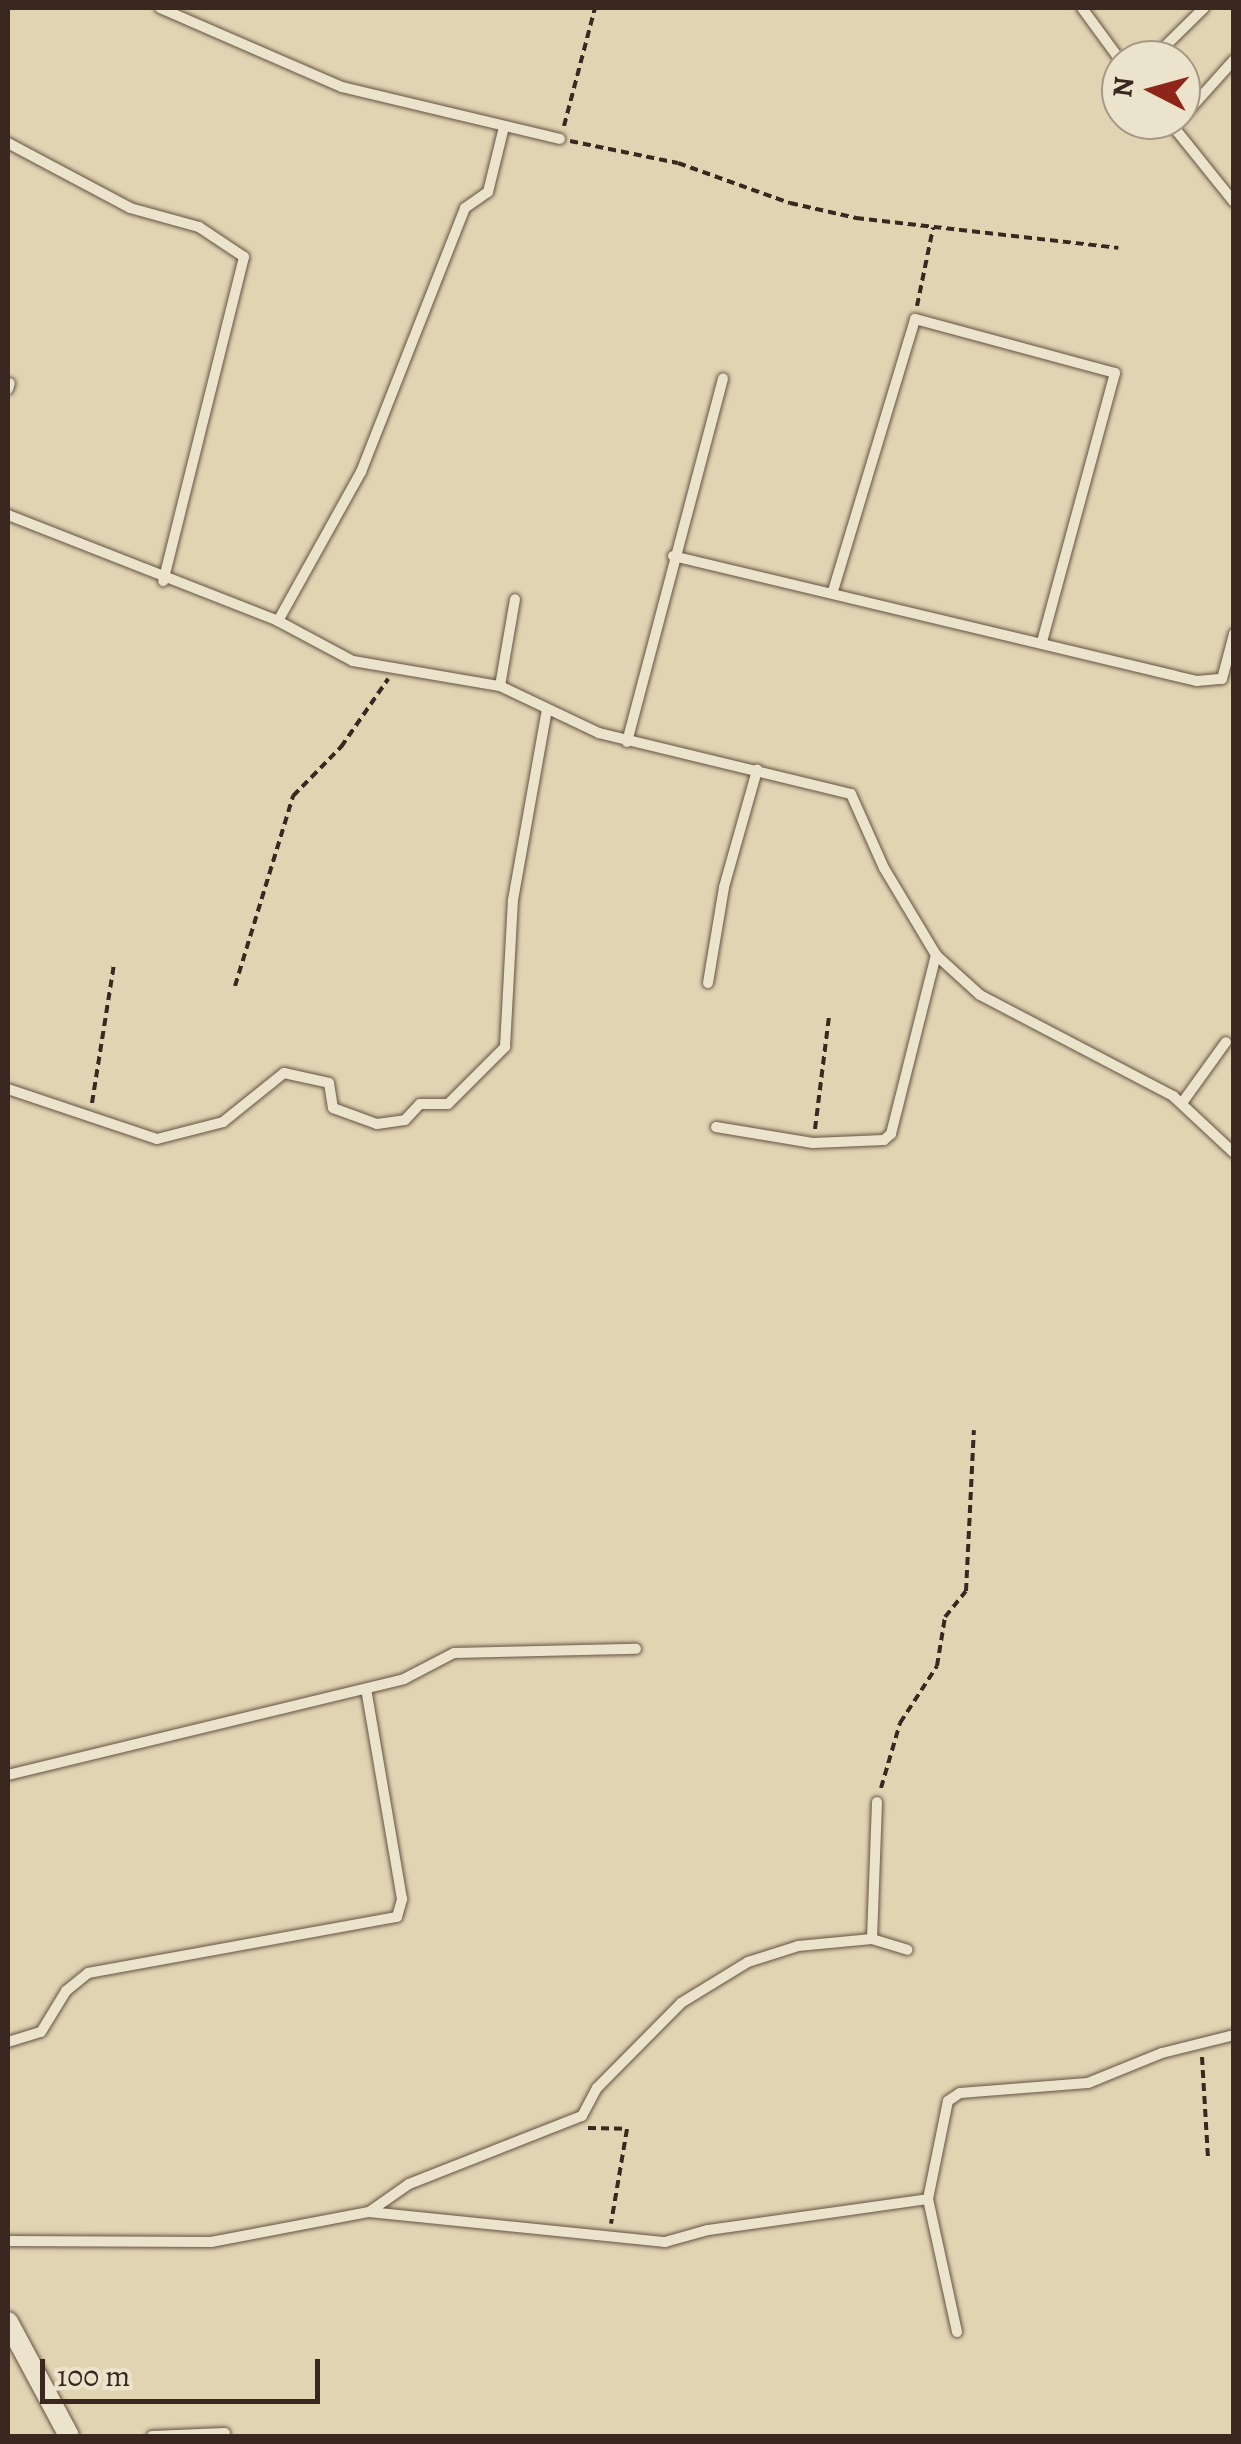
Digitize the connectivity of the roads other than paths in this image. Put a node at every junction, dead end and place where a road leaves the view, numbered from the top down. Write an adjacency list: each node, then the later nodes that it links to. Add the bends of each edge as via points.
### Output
1 (160, 8): 8 (lane, via 342,88)
2 (1082, 8): 4 (lane)
3 (1204, 8): 5 (lane)
4 (1106, 40)
5 (1172, 40)
6 (1234, 60): 7 (lane)
7 (1201, 95)
8 (504, 127): 9 (lane); 19 (lane, via 488,192 465,208 360,472)
9 (560, 139)
10 (1189, 140): 12 (lane)
11 (8, 143): 16 (lane, via 130,208 200,227 244,257)
12 (1234, 202)
13 (723, 378): 15 (lane)
14 (8, 515): 16 (lane)
15 (673, 556): 17 (lane); 24 (lane)
16 (163, 581): 19 (lane)
17 (833, 590): 21 (lane); 21 (lane, via 915,319 1115,373)
18 (515, 599): 22 (lane)
19 (278, 621): 22 (lane, via 326,651 394,670)
20 (1234, 634): 21 (lane, via 1228,669 1208,682)
21 (1042, 642)
22 (500, 686): 23 (lane)
23 (546, 710): 24 (lane); 29 (lane, via 515,884 505,1046 453,1100 420,1104 405,1120 377,1124 333,1108 328,1083 284,1073 251,1106 180,1136 148,1137)
24 (627, 742): 25 (lane)
25 (758, 770): 26 (lane, via 856,798 884,868); 27 (lane, via 724,888)
26 (936, 955): 30 (lane, via 980,995); 31 (lane, via 891,1134 872,1142 813,1143)
27 (708, 983)
28 (1226, 1042): 30 (lane)
29 (8, 1089)
30 (1182, 1103): 32 (lane)
31 (716, 1126)
32 (1234, 1153)
33 (636, 1649): 34 (lane, via 454,1653)
34 (366, 1689): 35 (lane); 40 (lane, via 402,1900 397,1916 88,1973 66,1991 41,2032)
35 (8, 1775)
36 (877, 1802): 37 (lane)
37 (872, 1940): 38 (lane); 42 (lane, via 774,1952 695,1991 598,2088 582,2116 409,2184)
38 (907, 1950)
39 (1234, 2035): 41 (lane, via 1088,2083 952,2098 942,2113)
40 (8, 2042)
41 (928, 2199): 42 (lane, via 665,2242); 45 (lane)
42 (369, 2212): 43 (lane, via 211,2242)
43 (8, 2241)
44 (8, 2322): 47 (street)
45 (957, 2332)
46 (225, 2434): 48 (lane)
47 (70, 2436)
48 (152, 2436)

